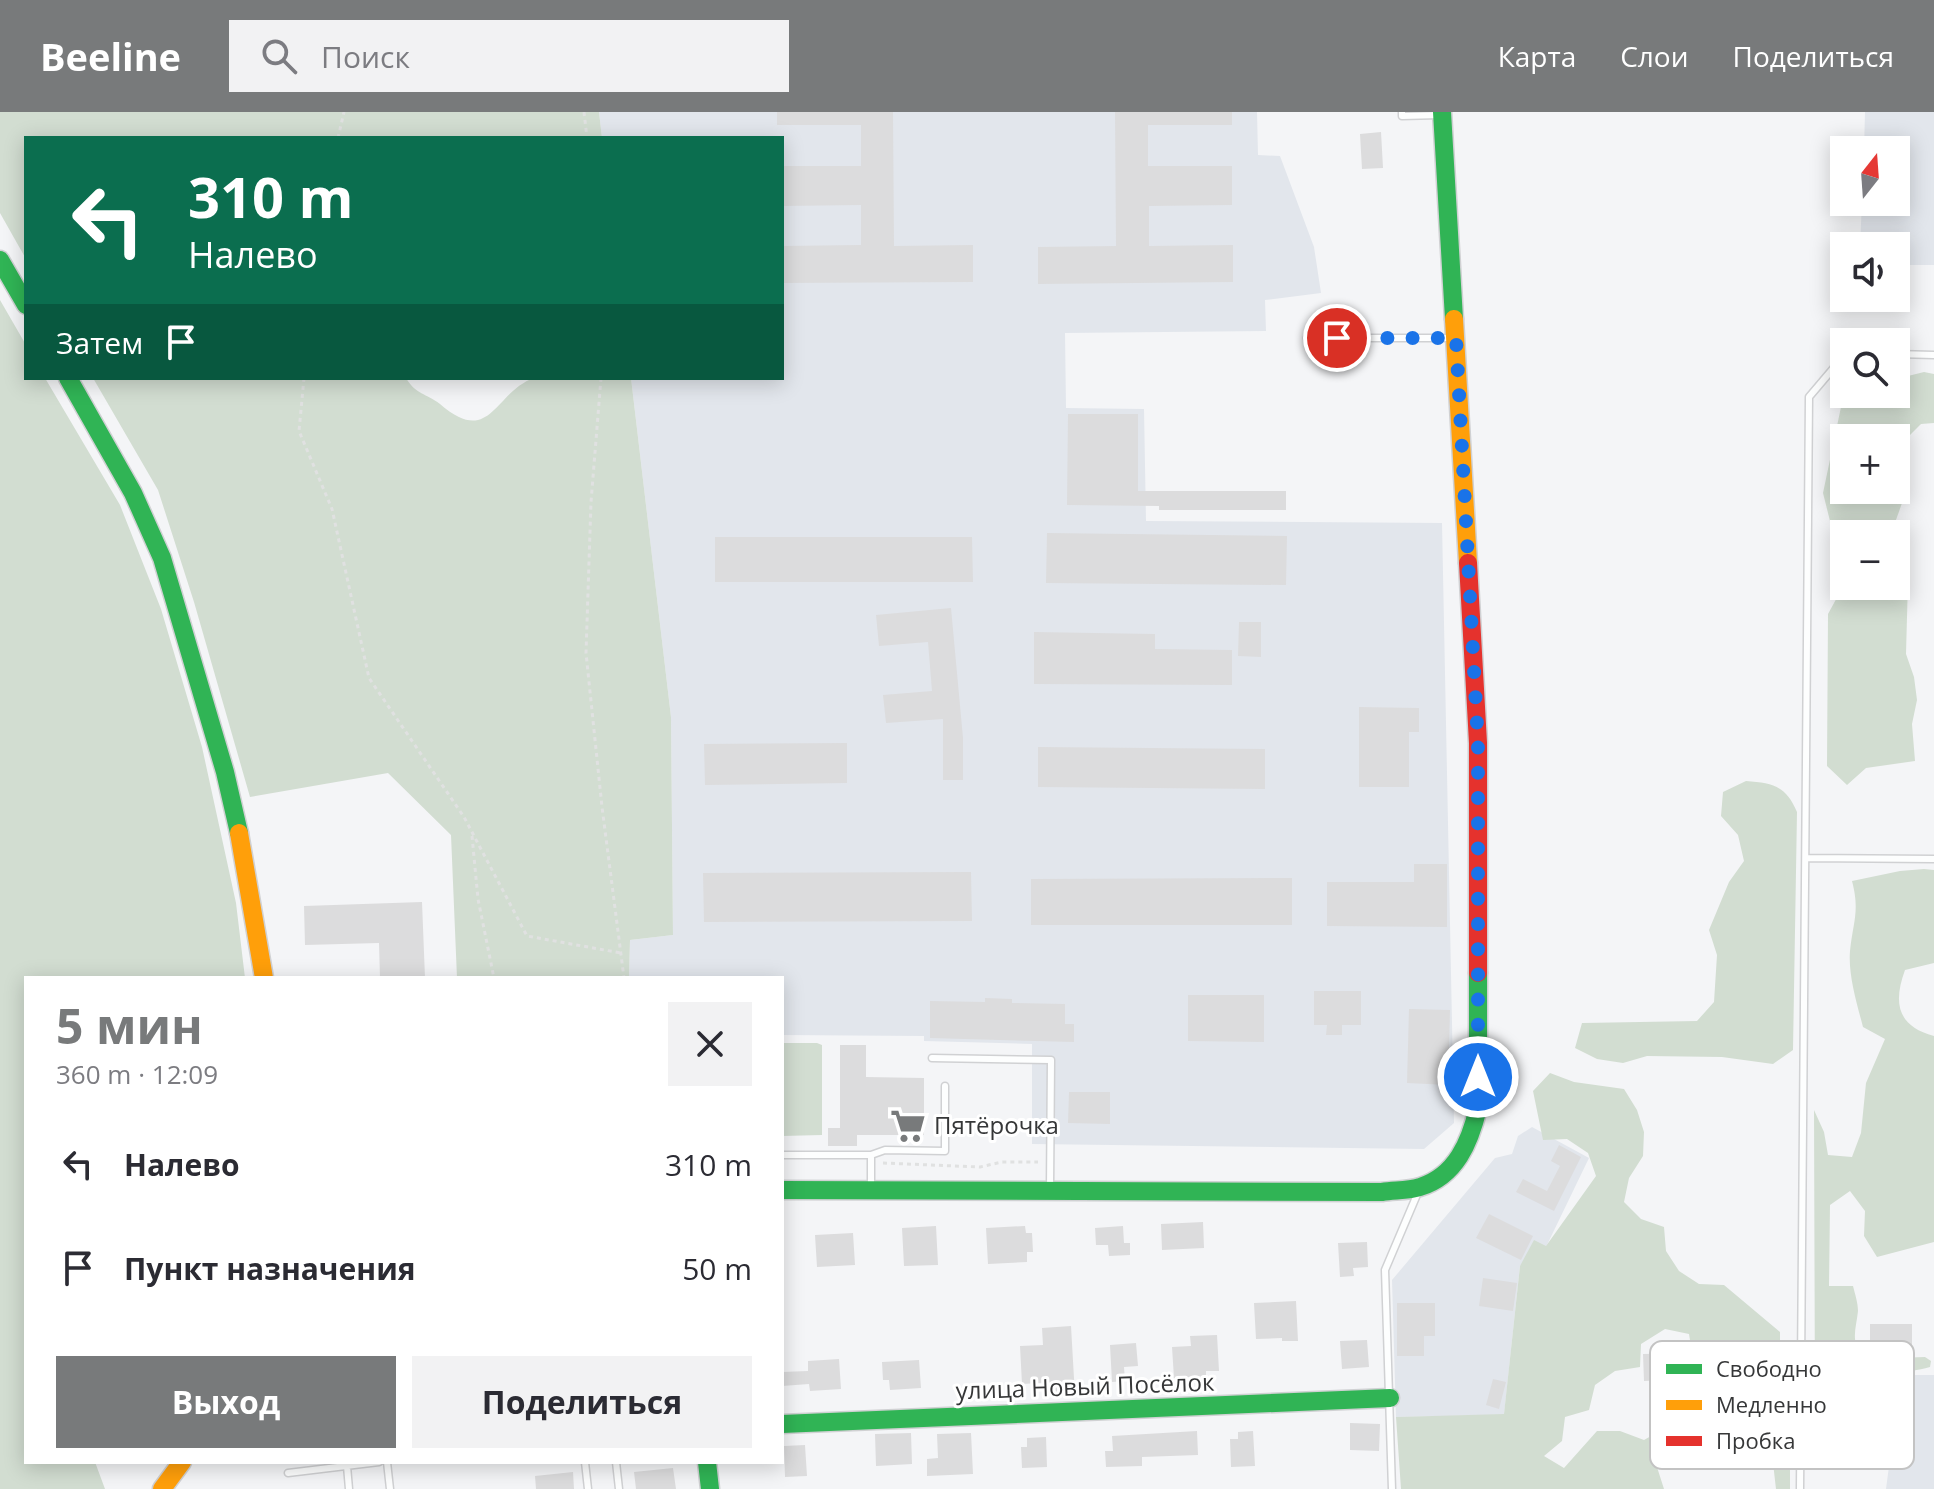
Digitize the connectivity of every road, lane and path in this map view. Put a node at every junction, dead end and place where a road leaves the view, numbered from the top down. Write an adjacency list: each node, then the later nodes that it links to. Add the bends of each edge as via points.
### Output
1 (344, 112): 5 (path)
2 (584, 112): 6 (path)
3 (1402, 112): 4 (lane)
4 (1442, 114): 10 (main road)
5 (338, 136)
6 (587, 136)
7 (0, 260): 8 (main road)
8 (24, 302)
9 (1307, 338): 10 (lane)
10 (1456, 338): 31 (main road, via 1478,743 1478,1108 1461,1156 1445,1174)
11 (1910, 354): 12 (lane)
12 (1934, 355)
13 (1830, 372): 18 (lane, via 1809,397)
14 (69, 380): 21 (main road, via 133,493 162,558 225,772)
15 (304, 380): 17 (path, via 299,431 332,509 369,678)
16 (601, 380): 20 (path, via 586,653)
17 (472, 832): 20 (path, via 527,936); 22 (path, via 478,899)
18 (1807, 858): 19 (lane); 35 (lane)
19 (1934, 859)
20 (621, 953): 23 (path)
21 (264, 976)
22 (494, 976)
23 (624, 976)
24 (932, 1058): 28 (lane, via 1051,1060)
25 (945, 1086): 27 (lane, via 945,1151 885,1150)
26 (784, 1155): 27 (lane)
27 (871, 1159): 29 (path); 32 (lane)
28 (1050, 1162): 29 (path, via 980,1167); 33 (lane)
29 (888, 1163): 30 (path)
30 (888, 1171)
31 (1421, 1187): 33 (main road, via 1382,1192); 36 (lane, via 1385,1270)
32 (871, 1189): 33 (main road); 34 (main road)
33 (1050, 1189)
34 (784, 1190)
35 (1802, 1341)
36 (1390, 1398): 37 (main road, улица Новый Посёлок); 53 (lane)
37 (784, 1424)
38 (181, 1464): 47 (main road)
39 (363, 1464): 44 (lane)
40 (387, 1464): 49 (lane)
41 (585, 1464): 50 (lane)
42 (616, 1464): 51 (lane)
43 (707, 1464): 52 (main road)
44 (347, 1466): 46 (lane); 48 (lane)
45 (1800, 1469): 54 (lane)
46 (288, 1473)
47 (162, 1489)
48 (349, 1489)
49 (390, 1489)
50 (588, 1489)
51 (619, 1489)
52 (710, 1489)
53 (1392, 1489)
54 (1800, 1489)

